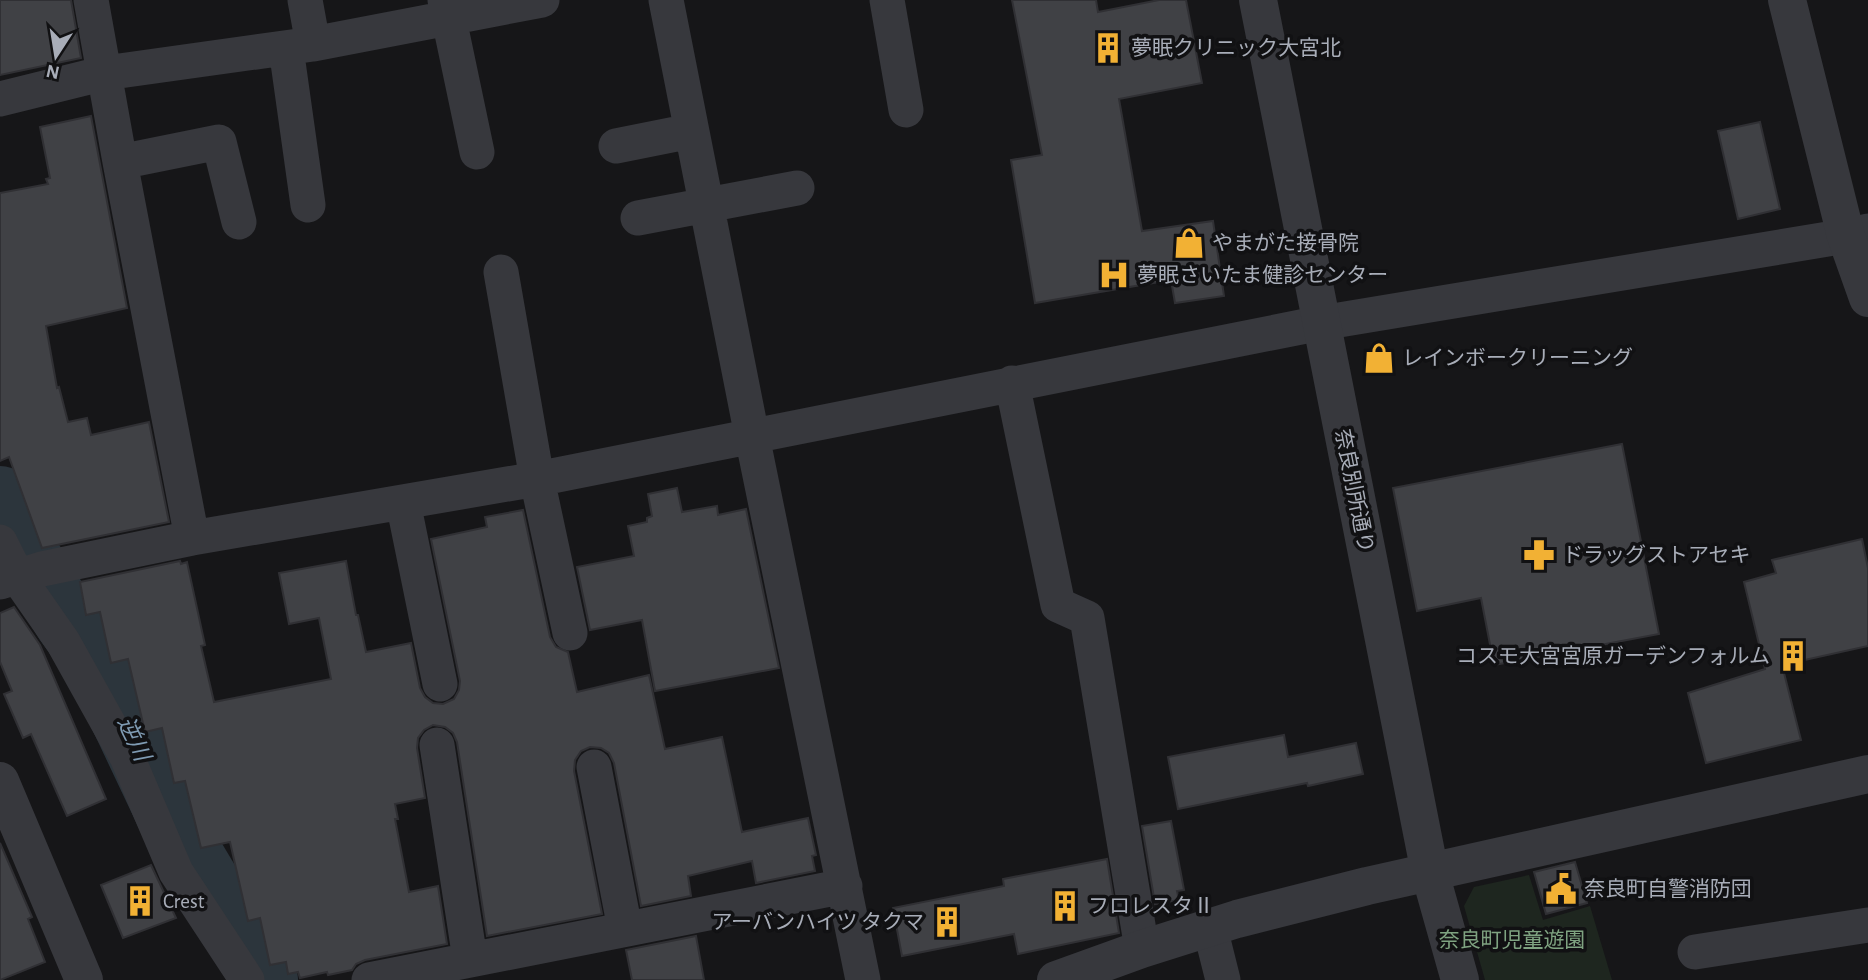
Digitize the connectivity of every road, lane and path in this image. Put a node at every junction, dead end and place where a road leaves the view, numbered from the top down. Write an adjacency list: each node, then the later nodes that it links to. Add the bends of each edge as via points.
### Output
1 (91, 0): 10 (street)
2 (305, 0): 9 (street)
3 (542, 0): 8 (street)
4 (666, 0): 13 (street)
5 (887, 0): 12 (street)
6 (1258, 0): 25 (street, 奈良別所通り)
7 (1787, 0): 22 (street)
8 (447, 9): 9 (street); 15 (street)
9 (299, 46): 10 (street); 18 (street)
10 (105, 73): 11 (street); 16 (street)
11 (0, 99)
12 (906, 110)
13 (691, 131): 14 (street); 19 (street)
14 (616, 146)
15 (477, 152)
16 (120, 162): 21 (street, via 219,142); 30 (street)
17 (797, 188): 19 (street)
18 (308, 205)
19 (706, 205): 20 (street); 27 (street)
20 (638, 218)
21 (239, 222)
22 (1857, 233): 24 (street); 25 (street)
23 (501, 272): 28 (street)
24 (1868, 298)
25 (1321, 323): 26 (street); 39 (street, 奈良別所通り)
26 (1012, 383): 27 (street); 44 (street, via 1058,605 1087,618)
27 (752, 436): 28 (street); 40 (street)
28 (537, 479): 29 (street); 33 (street)
29 (403, 502): 30 (street); 34 (street)
30 (192, 538): 32 (street)
31 (0, 542): 32 (street)
32 (22, 575): 48 (street, via 127,757 176,872)
33 (570, 633)
34 (440, 684)
35 (437, 745): 46 (street)
36 (594, 767): 43 (street)
37 (1868, 774): 39 (street)
38 (0, 781): 47 (street)
39 (1430, 873): 42 (street); 53 (street, 奈良別所通り)
40 (845, 886): 43 (street); 50 (street)
41 (1868, 925): 45 (street)
42 (1210, 928): 44 (street); 52 (street)
43 (625, 929): 46 (street)
44 (1142, 950): 51 (street)
45 (1695, 952)
46 (470, 959): 49 (street)
47 (84, 980)
48 (247, 980)
49 (369, 980)
50 (863, 980)
51 (1056, 980)
52 (1223, 980)
53 (1460, 980)

